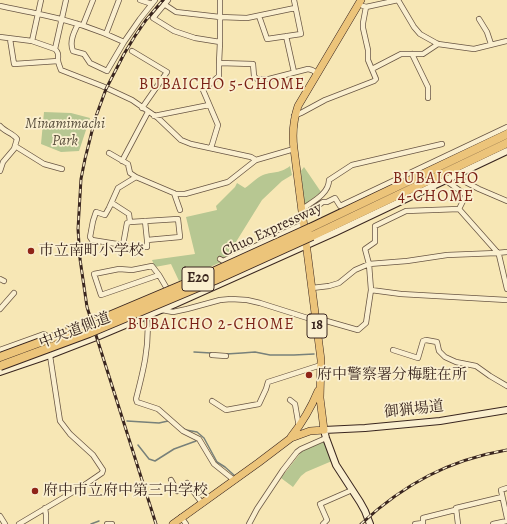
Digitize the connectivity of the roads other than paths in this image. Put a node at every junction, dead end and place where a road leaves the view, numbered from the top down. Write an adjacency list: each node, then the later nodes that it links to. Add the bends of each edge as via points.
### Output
1 (41, 0): 14 (street)
2 (66, 0): 17 (street)
3 (93, 0): 20 (street)
4 (119, 0): 21 (street)
5 (140, 0): 9 (street)
6 (220, 0): 16 (street)
7 (294, 0): 13 (street)
8 (398, 0): 11 (street); 29 (street, via 420,34)
9 (154, 2): 27 (street)
10 (166, 2): 16 (street, via 176,12); 28 (street, via 153,18 174,31)
11 (362, 3): 36 (street, via 363,28); 38 (main road, 18)
12 (0, 6): 14 (street)
13 (295, 8): 15 (street); 22 (street, via 301,34)
14 (38, 14): 17 (street); 25 (street)
15 (259, 16): 16 (street); 22 (street, via 267,39)
16 (220, 17): 28 (street)
17 (61, 19): 19 (street); 31 (street)
18 (480, 19): 30 (street)
19 (78, 24): 20 (street); 27 (street, via 72,36 73,51 84,54 90,63 107,71)
20 (83, 25): 21 (street)
21 (106, 34): 27 (street)
22 (286, 36): 37 (street)
23 (0, 38): 24 (street)
24 (10, 39): 25 (street); 34 (street, via 14,64)
25 (32, 41): 31 (street)
26 (507, 41): 30 (street)
27 (124, 42)
28 (220, 42): 35 (street)
29 (438, 44): 30 (street, via 474,49); 33 (street, via 422,54)
30 (490, 44)
31 (55, 49): 34 (street, via 59,55)
32 (132, 51): 41 (street, via 167,72)
33 (412, 54): 36 (street, via 401,54); 39 (street, via 428,87)
34 (58, 61): 41 (street, via 61,70 132,100)
35 (219, 63): 37 (street, via 253,64 254,76 257,79 269,79); 40 (street, via 219,76 202,90)
36 (372, 69): 44 (street, via 376,79 374,81 325,100)
37 (294, 72): 38 (street, via 308,69)
38 (317, 73): 44 (main road, 18)
39 (428, 98)
40 (209, 105): 43 (street); 51 (street, via 218,125)
41 (142, 108): 42 (street)
42 (148, 112): 43 (street); 56 (street)
43 (154, 116): 51 (street, via 181,140)
44 (294, 116): 52 (main road, 18)
45 (0, 126): 50 (street, via 15,136)
46 (507, 127): 67 (street, via 340,206 335,198)
47 (507, 134): 93 (highway, Chuo Expressway / E20, bridge, via 211,273 95,322)
48 (442, 144): 67 (street, via 352,165 329,180 326,189)
49 (507, 144): 95 (highway, Chuo Expressway / E20, bridge, via 214,280)
50 (15, 146): 57 (street, via 44,164); 58 (street)
51 (211, 148): 55 (street)
52 (294, 149): 55 (street); 67 (main road, 18)
53 (507, 151): 59 (street, 中央道側道)
54 (109, 153): 56 (street)
55 (256, 160): 62 (street, via 228,182 185,194)
56 (122, 161): 60 (street, via 128,164 130,173)
57 (62, 169)
58 (0, 171)
59 (454, 176): 61 (street, 中央道側道); 63 (street)
60 (136, 177): 62 (street); 64 (street, via 118,188)
61 (445, 180): 65 (street, via 466,195); 72 (street, 中央道側道)
62 (174, 193): 66 (street)
63 (507, 201)
64 (112, 203): 69 (street, via 129,214); 71 (street, via 106,215 96,212 90,237 92,240)
65 (459, 209): 74 (street); 76 (street, via 406,210 375,226 375,242 365,249)
66 (180, 210)
67 (303, 216): 72 (main road, 18); 75 (street, via 223,261)
68 (145, 221): 69 (street); 70 (street); 70 (street, via 178,219 180,237)
69 (130, 222): 71 (street, via 127,223)
70 (147, 240): 71 (street, via 147,247)
71 (123, 245)
72 (306, 245): 78 (main road, 18); 83 (street, 中央道側道)
73 (507, 252): 74 (street)
74 (498, 253): 76 (street, via 447,255); 79 (street)
75 (220, 259)
76 (369, 264): 78 (street, via 355,270 339,283); 80 (street)
77 (159, 275): 77 (street, via 152,266 94,274 101,295); 83 (street)
78 (312, 288): 87 (main road, 18)
79 (507, 289)
80 (371, 290): 82 (street); 87 (street, via 366,323 358,330)
81 (14, 293): 84 (street)
82 (507, 300)
83 (175, 304): 85 (street, 中央道側道)
84 (0, 309)
85 (162, 310): 86 (street, 中央道側道); 87 (street, via 173,312 232,299 260,303)
86 (147, 317): 90 (street, 中央道側道); 106 (street, via 144,367 137,402 158,409 183,431 200,439 214,464)
87 (316, 319): 94 (main road, 18)
88 (0, 350): 90 (street, via 44,334 47,336)
89 (392, 350): 97 (street, via 418,358 423,341 437,342 439,351 445,357 476,366)
90 (50, 355): 95 (street, 中央道側道); 111 (street, via 60,421 93,455 103,470)
91 (212, 355): 92 (street)
92 (226, 356)
93 (0, 357): 95 (street)
94 (321, 365): 96 (main road, 18); 99 (street, via 268,382 259,404 226,410)
95 (1, 369)
96 (320, 386): 101 (main road, 18); 102 (main road, 18)
97 (507, 386)
98 (290, 400): 101 (street, via 295,404)
99 (212, 401)
100 (507, 410): 102 (street, 御猟場道, via 440,421)
101 (299, 427): 103 (main road, 18)
102 (324, 430): 103 (main road, 18, via 310,431); 104 (street)
103 (291, 438): 106 (main road, 18)
104 (326, 438): 108 (street, via 336,466); 124 (street, via 297,452)
105 (171, 480): 110 (street, via 177,491 187,483)
106 (234, 480): 110 (main road, 18)
107 (507, 488): 109 (street, via 501,490)
108 (352, 490): 125 (street, via 320,504 327,520); 126 (street)
109 (502, 497): 112 (street); 113 (street)
110 (202, 503): 115 (main road, 18)
111 (45, 508): 118 (street); 119 (street)
112 (455, 510): 127 (street, via 423,518 423,523); 128 (street)
113 (507, 515)
114 (0, 516): 117 (street)
115 (181, 517): 122 (main road, 18); 123 (street)
116 (507, 521): 129 (street)
117 (5, 524)
118 (19, 524)
119 (46, 524)
120 (107, 524): 121 (street)
121 (112, 524)
122 (173, 524)
123 (186, 524)
124 (249, 524)
125 (323, 524)
126 (370, 524)
127 (415, 524)
128 (458, 524)
129 (493, 524)

